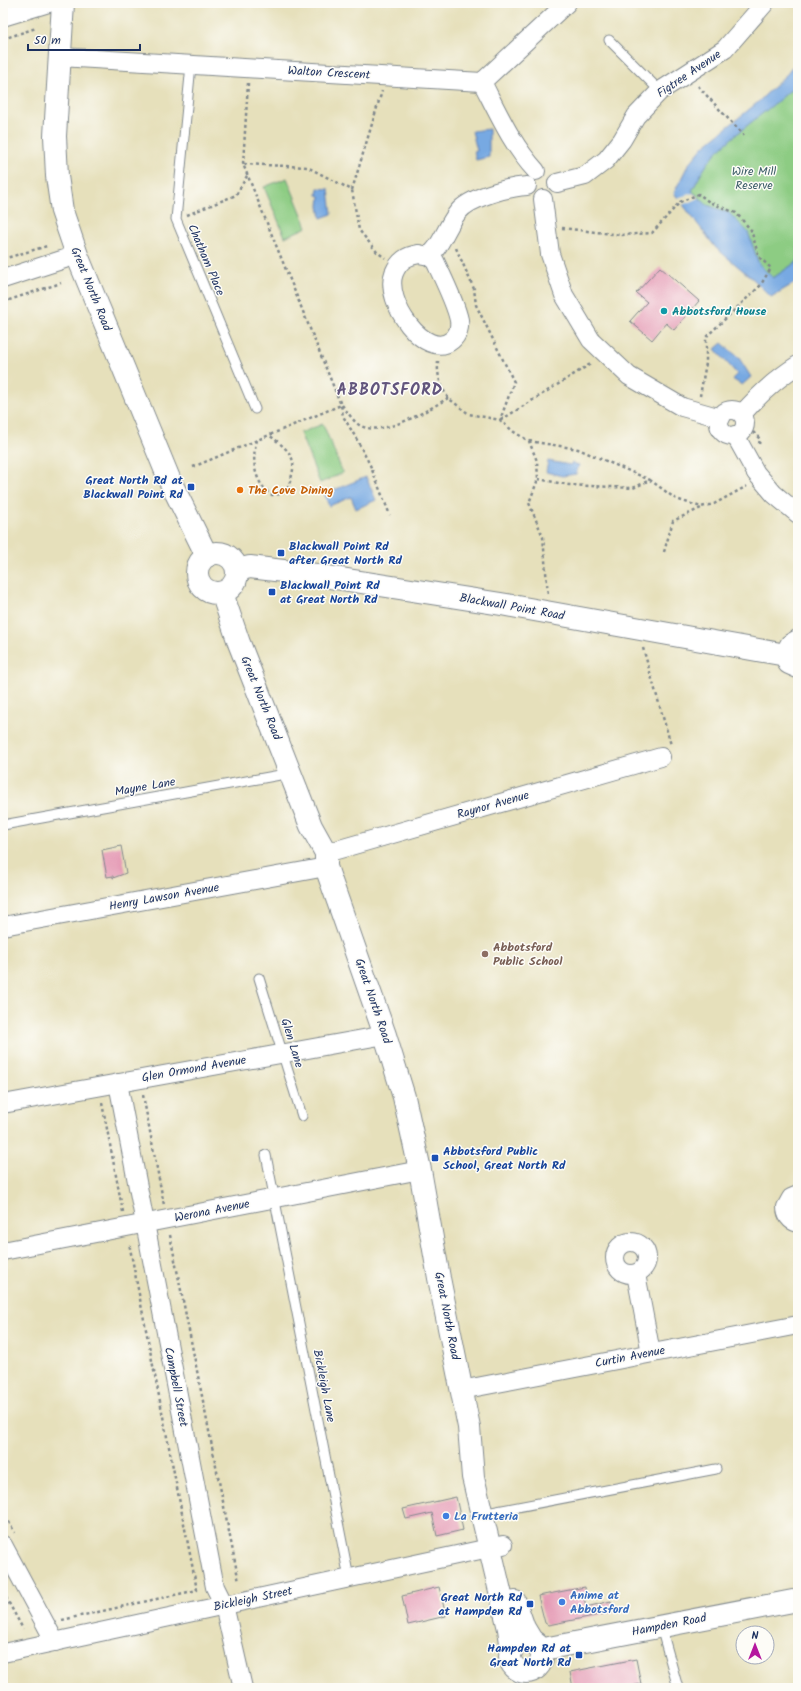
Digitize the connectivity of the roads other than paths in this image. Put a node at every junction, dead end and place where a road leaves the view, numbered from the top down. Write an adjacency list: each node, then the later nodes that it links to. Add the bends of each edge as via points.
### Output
1 (49, 3): 5 (street)
2 (63, 3): 7 (main road, Great North Road)
3 (567, 3): 9 (street)
4 (765, 3): 10 (street, Figtree Avenue, via 725,49)
5 (3, 17)
6 (609, 40): 10 (lane)
7 (60, 57): 8 (street, Walton Crescent); 15 (main road, Great North Road, via 55,136 57,176 62,211)
8 (191, 65): 9 (street, Walton Crescent); 19 (lane, Chatham Place, via 176,220)
9 (482, 82): 11 (street, via 514,144)
10 (660, 91): 12 (street, Figtree Avenue, via 636,116 606,160 585,176)
11 (536, 171): 12 (street, via 549,171); 13 (street, via 528,178)
12 (557, 183): 14 (street, via 551,196)
13 (527, 186): 14 (street, via 532,195); 16 (street, via 512,187 483,196 459,210 440,243)
14 (543, 199): 21 (street, via 550,254 564,295 591,340 629,376 682,408)
15 (77, 255): 17 (street); 24 (main road, Great North Road, via 170,481)
16 (429, 256): 16 (street, via 435,261 459,321 456,336 442,344 433,343 416,333 398,309 393,295 392,280 396,267 403,259 413,255)
17 (3, 279)
18 (798, 365): 20 (street, via 758,397)
19 (255, 410)
20 (742, 414): 21 (street, via 730,410); 22 (street, via 745,426)
21 (721, 418): 22 (street, via 722,429 728,435)
22 (736, 435): 23 (street, via 756,473 774,494)
23 (798, 514)
24 (207, 556): 25 (main road, via 218,553 226,555); 26 (main road, via 198,566 197,579 208,592)
25 (237, 570): 26 (main road, via 234,584); 27 (main road, Blackwall Point Road, via 250,567 309,574)
26 (222, 593): 29 (main road, Great North Road, via 239,643)
27 (794, 654)
28 (662, 757): 31 (street, Raynor Avenue)
29 (291, 773): 30 (lane, Mayne Lane); 31 (main road, Great North Road)
30 (3, 825)
31 (326, 860): 32 (street, Henry Lawson Avenue); 34 (main road, Great North Road)
32 (3, 926)
33 (259, 978): 35 (lane, Glen Lane)
34 (384, 1035): 35 (street, Glen Ormond Avenue); 40 (main road, Great North Road, via 404,1097)
35 (283, 1053): 36 (street, Glen Ormond Avenue); 38 (lane, Glen Lane)
36 (118, 1083): 37 (street, Glen Ormond Avenue); 44 (street, Campbell Street)
37 (3, 1104)
38 (302, 1116)
39 (266, 1155): 42 (lane, Bickleigh Lane)
40 (420, 1170): 42 (street, Werona Avenue); 49 (main road, Great North Road)
41 (798, 1195): 43 (street, via 791,1198 786,1207 787,1216)
42 (275, 1198): 44 (street, Werona Avenue); 54 (lane, Bickleigh Lane)
43 (798, 1223)
44 (145, 1224): 45 (street, Werona Avenue); 56 (street, Campbell Street, via 215,1587)
45 (3, 1251)
46 (636, 1274): 48 (street)
47 (798, 1324): 48 (street, Curtin Avenue)
48 (651, 1353): 49 (street, Curtin Avenue)
49 (461, 1390): 51 (main road, Great North Road, via 484,1475)
50 (716, 1469): 51 (lane)
51 (488, 1513): 53 (main road, Great North Road)
52 (3, 1545): 58 (street)
53 (496, 1546): 54 (street, Bickleigh Street); 60 (main road, Great North Road, via 519,1618); 61 (main road, Great North Road)
54 (349, 1578): 56 (street, Bickleigh Street)
55 (798, 1600): 57 (main road, Hampden Road)
56 (224, 1605): 58 (street, Bickleigh Street); 62 (street, Campbell Street)
57 (661, 1627): 60 (main road, Hampden Road, via 549,1648); 64 (lane)
58 (55, 1642): 59 (street, Bickleigh Street)
59 (3, 1653)
60 (538, 1654): 61 (main road, via 531,1672); 61 (main road, via 521,1642); 63 (main road)
61 (518, 1669)
62 (243, 1688)
63 (540, 1688)
64 (678, 1688)

